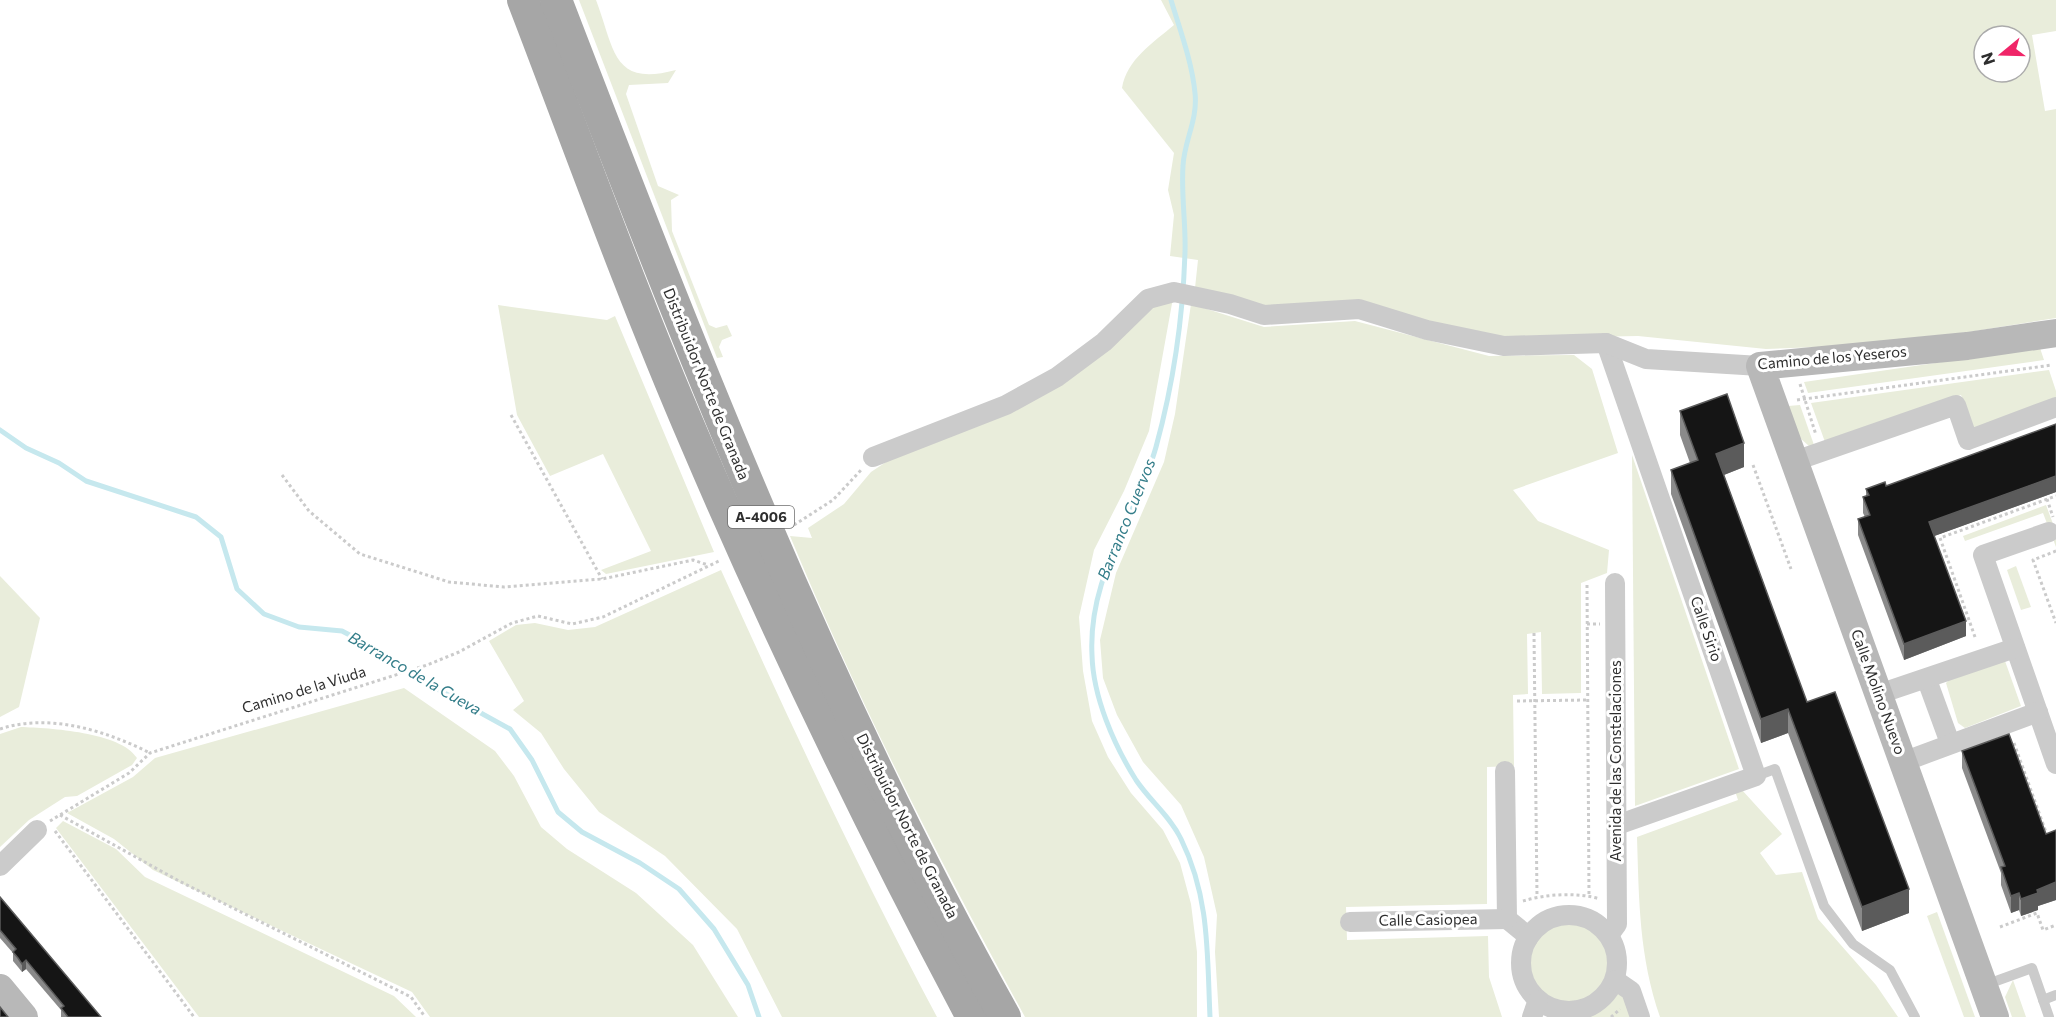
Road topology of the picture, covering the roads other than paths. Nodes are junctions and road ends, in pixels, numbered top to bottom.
1 (523, 0) edge
2 (556, 0) edge
3 (2055, 336) edge
4 (1606, 343) junction
5 (1760, 366) junction
6 (2056, 407) edge
7 (873, 457) road end
8 (1795, 461) junction
9 (2052, 528) edge
10 (1615, 583) dead end
11 (2015, 648) junction
12 (1927, 680) junction
13 (1879, 694) junction
14 (2038, 712) junction
15 (1950, 743) junction
16 (1903, 762) junction
17 (2056, 764) edge
18 (1505, 771) dead end
19 (1756, 776) junction
20 (1617, 825) junction
21 (43, 826) road end
22 (0, 866) edge
23 (1507, 919) junction
24 (1350, 922) dead end
25 (1609, 935) junction
26 (1529, 937) junction
27 (1615, 980) junction
28 (1984, 985) junction
29 (0, 988) edge
30 (2056, 995) edge
31 (2043, 1000) junction
32 (1535, 1008) edge
33 (24, 1017) edge
34 (972, 1017) edge
35 (1005, 1017) edge
36 (1640, 1017) edge
37 (1915, 1017) edge
38 (1995, 1017) edge
39 (2049, 1017) edge

1 - 34 main road, Distribuidor Norte de Granada / A-4006
2 - 35 main road, Distribuidor Norte de Granada / A-4006
3 - 5 street, Camino de los Yeseros
4 - 5 street, Camino de los Yeseros
4 - 7 street, Camino de los Yeseros
4 - 19 street, Calle Sirio
5 - 8 street, Calle Molino Nuevo
6 - 8 street
8 - 13 street, Calle Molino Nuevo
9 - 11 street
10 - 20 street, Avenida de las Constelaciones
11 - 12 street
11 - 14 street
12 - 13 street
12 - 15 street
13 - 16 street, Calle Molino Nuevo
14 - 15 street
14 - 17 street
15 - 16 street
16 - 28 street, Calle Molino Nuevo
18 - 23 street
19 - 20 street
19 - 37 lane
20 - 25 street, Avenida de las Constelaciones
21 - 22 street
23 - 24 street, Calle Casiopea
23 - 26 street
25 - 26 street
25 - 27 street
26 - 32 street
27 - 32 street
27 - 36 street
28 - 31 lane
28 - 38 street, Calle Molino Nuevo
29 - 33 street
30 - 31 lane
31 - 39 lane

